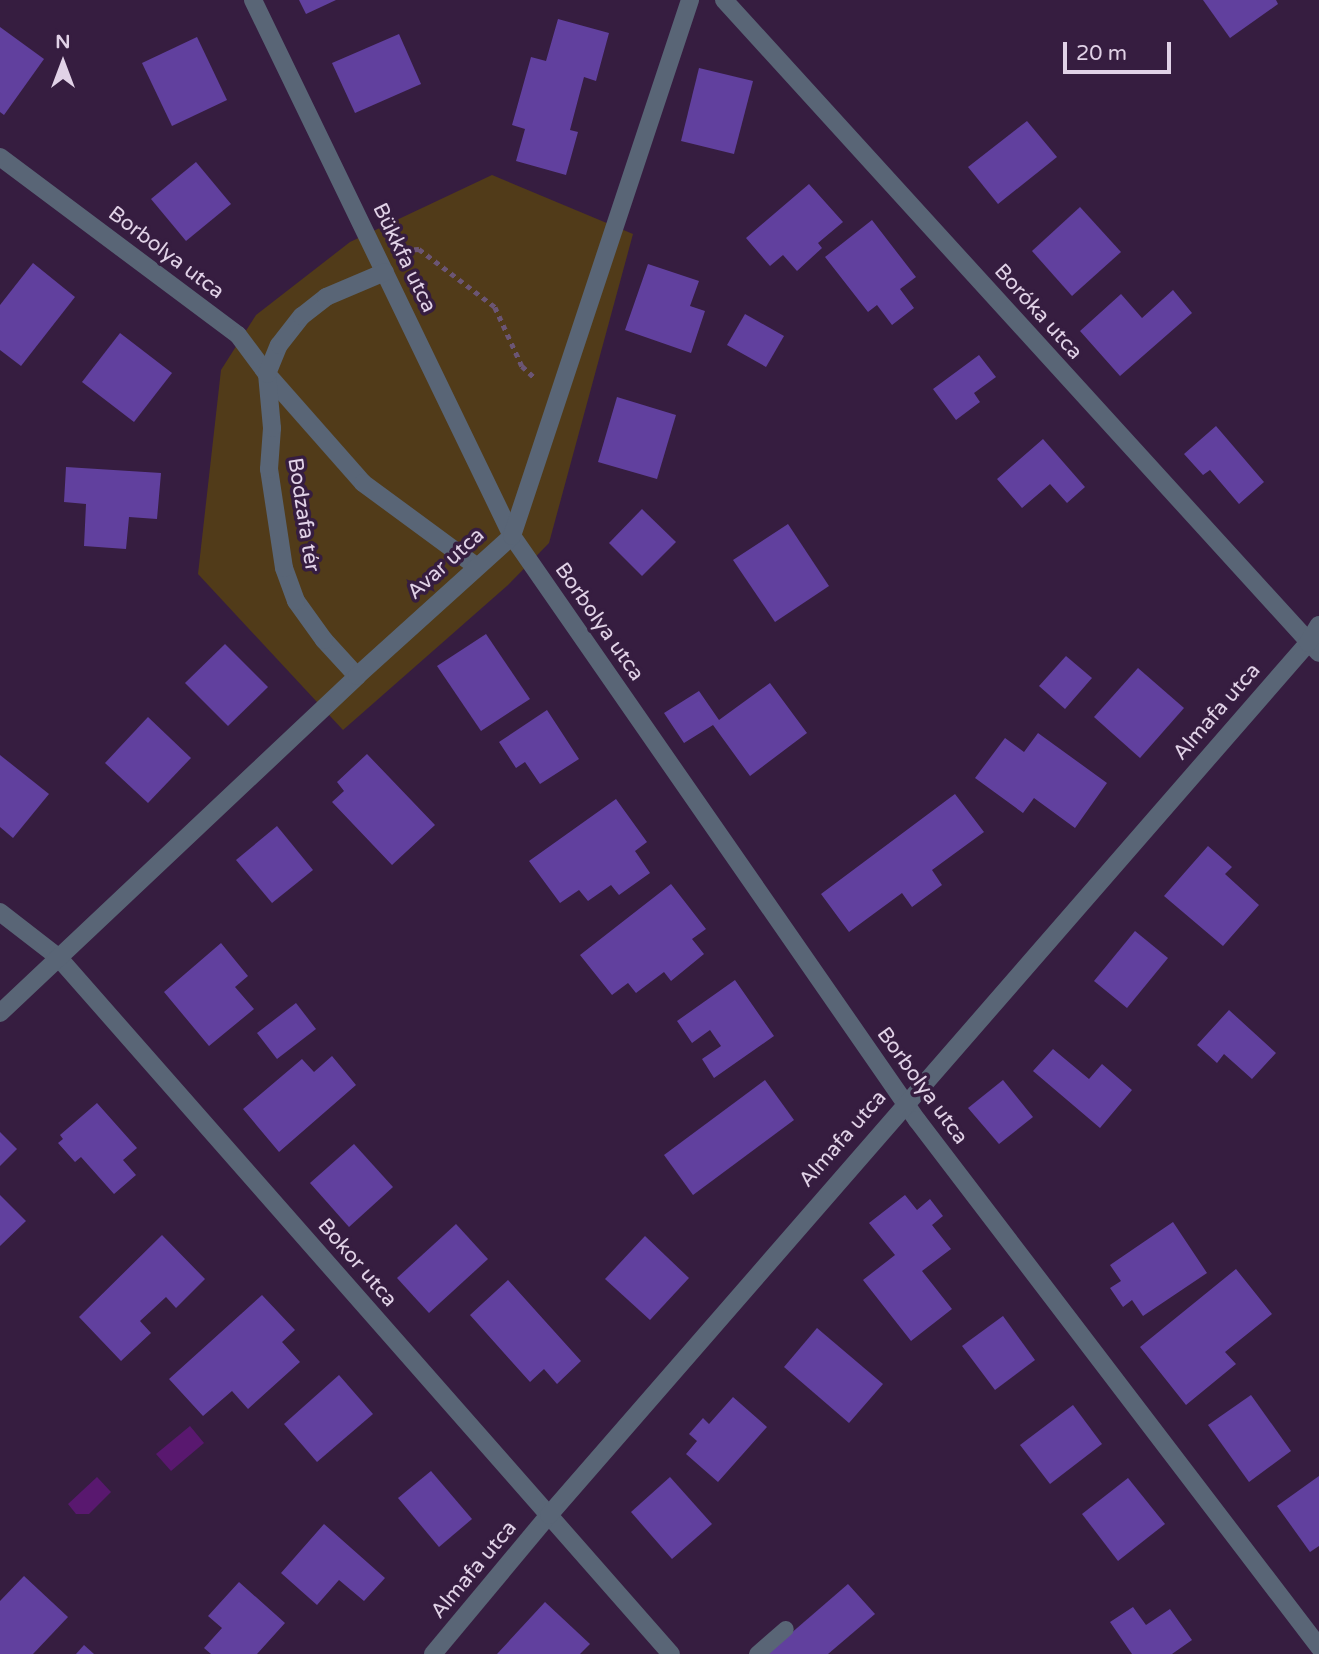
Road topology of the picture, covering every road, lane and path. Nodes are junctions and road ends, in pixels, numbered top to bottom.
1 (253, 0) edge
2 (690, 0) edge
3 (724, 0) edge
4 (0, 157) edge
5 (376, 252) junction
6 (385, 272) junction
7 (267, 374) junction
8 (558, 398) junction
9 (512, 536) junction
10 (476, 566) junction
11 (1319, 625) edge
12 (1314, 648) edge
13 (358, 676) junction
14 (0, 912) edge
15 (58, 957) junction
16 (0, 1013) edge
17 (904, 1103) junction
18 (549, 1515) junction
19 (786, 1629) dead end
20 (1319, 1647) edge
21 (433, 1654) edge
22 (671, 1654) edge
23 (757, 1654) edge

1 - 5 street, Bükkfa utca
2 - 8 street, Avar utca
3 - 12 street, Boróka utca
4 - 7 street, Borbolya utca
5 - 6 street, Bükkfa utca
5 - 8 path
6 - 7 street, Bodzafa tér
6 - 9 street, Bükkfa utca
7 - 10 street, Borbolya utca
7 - 13 street, Bodzafa tér
8 - 9 street, Avar utca
9 - 10 street, Avar utca
9 - 17 street, Borbolya utca
10 - 13 street, Avar utca
11 - 12 street, Almafa utca
12 - 17 street, Almafa utca
13 - 15 street, Avar utca
14 - 15 street, Bokor utca
15 - 16 street, Avar utca
15 - 18 street, Bokor utca
17 - 18 street, Almafa utca
17 - 20 street, Borbolya utca
18 - 21 street, Almafa utca
18 - 22 street, Bokor utca
19 - 23 lane

